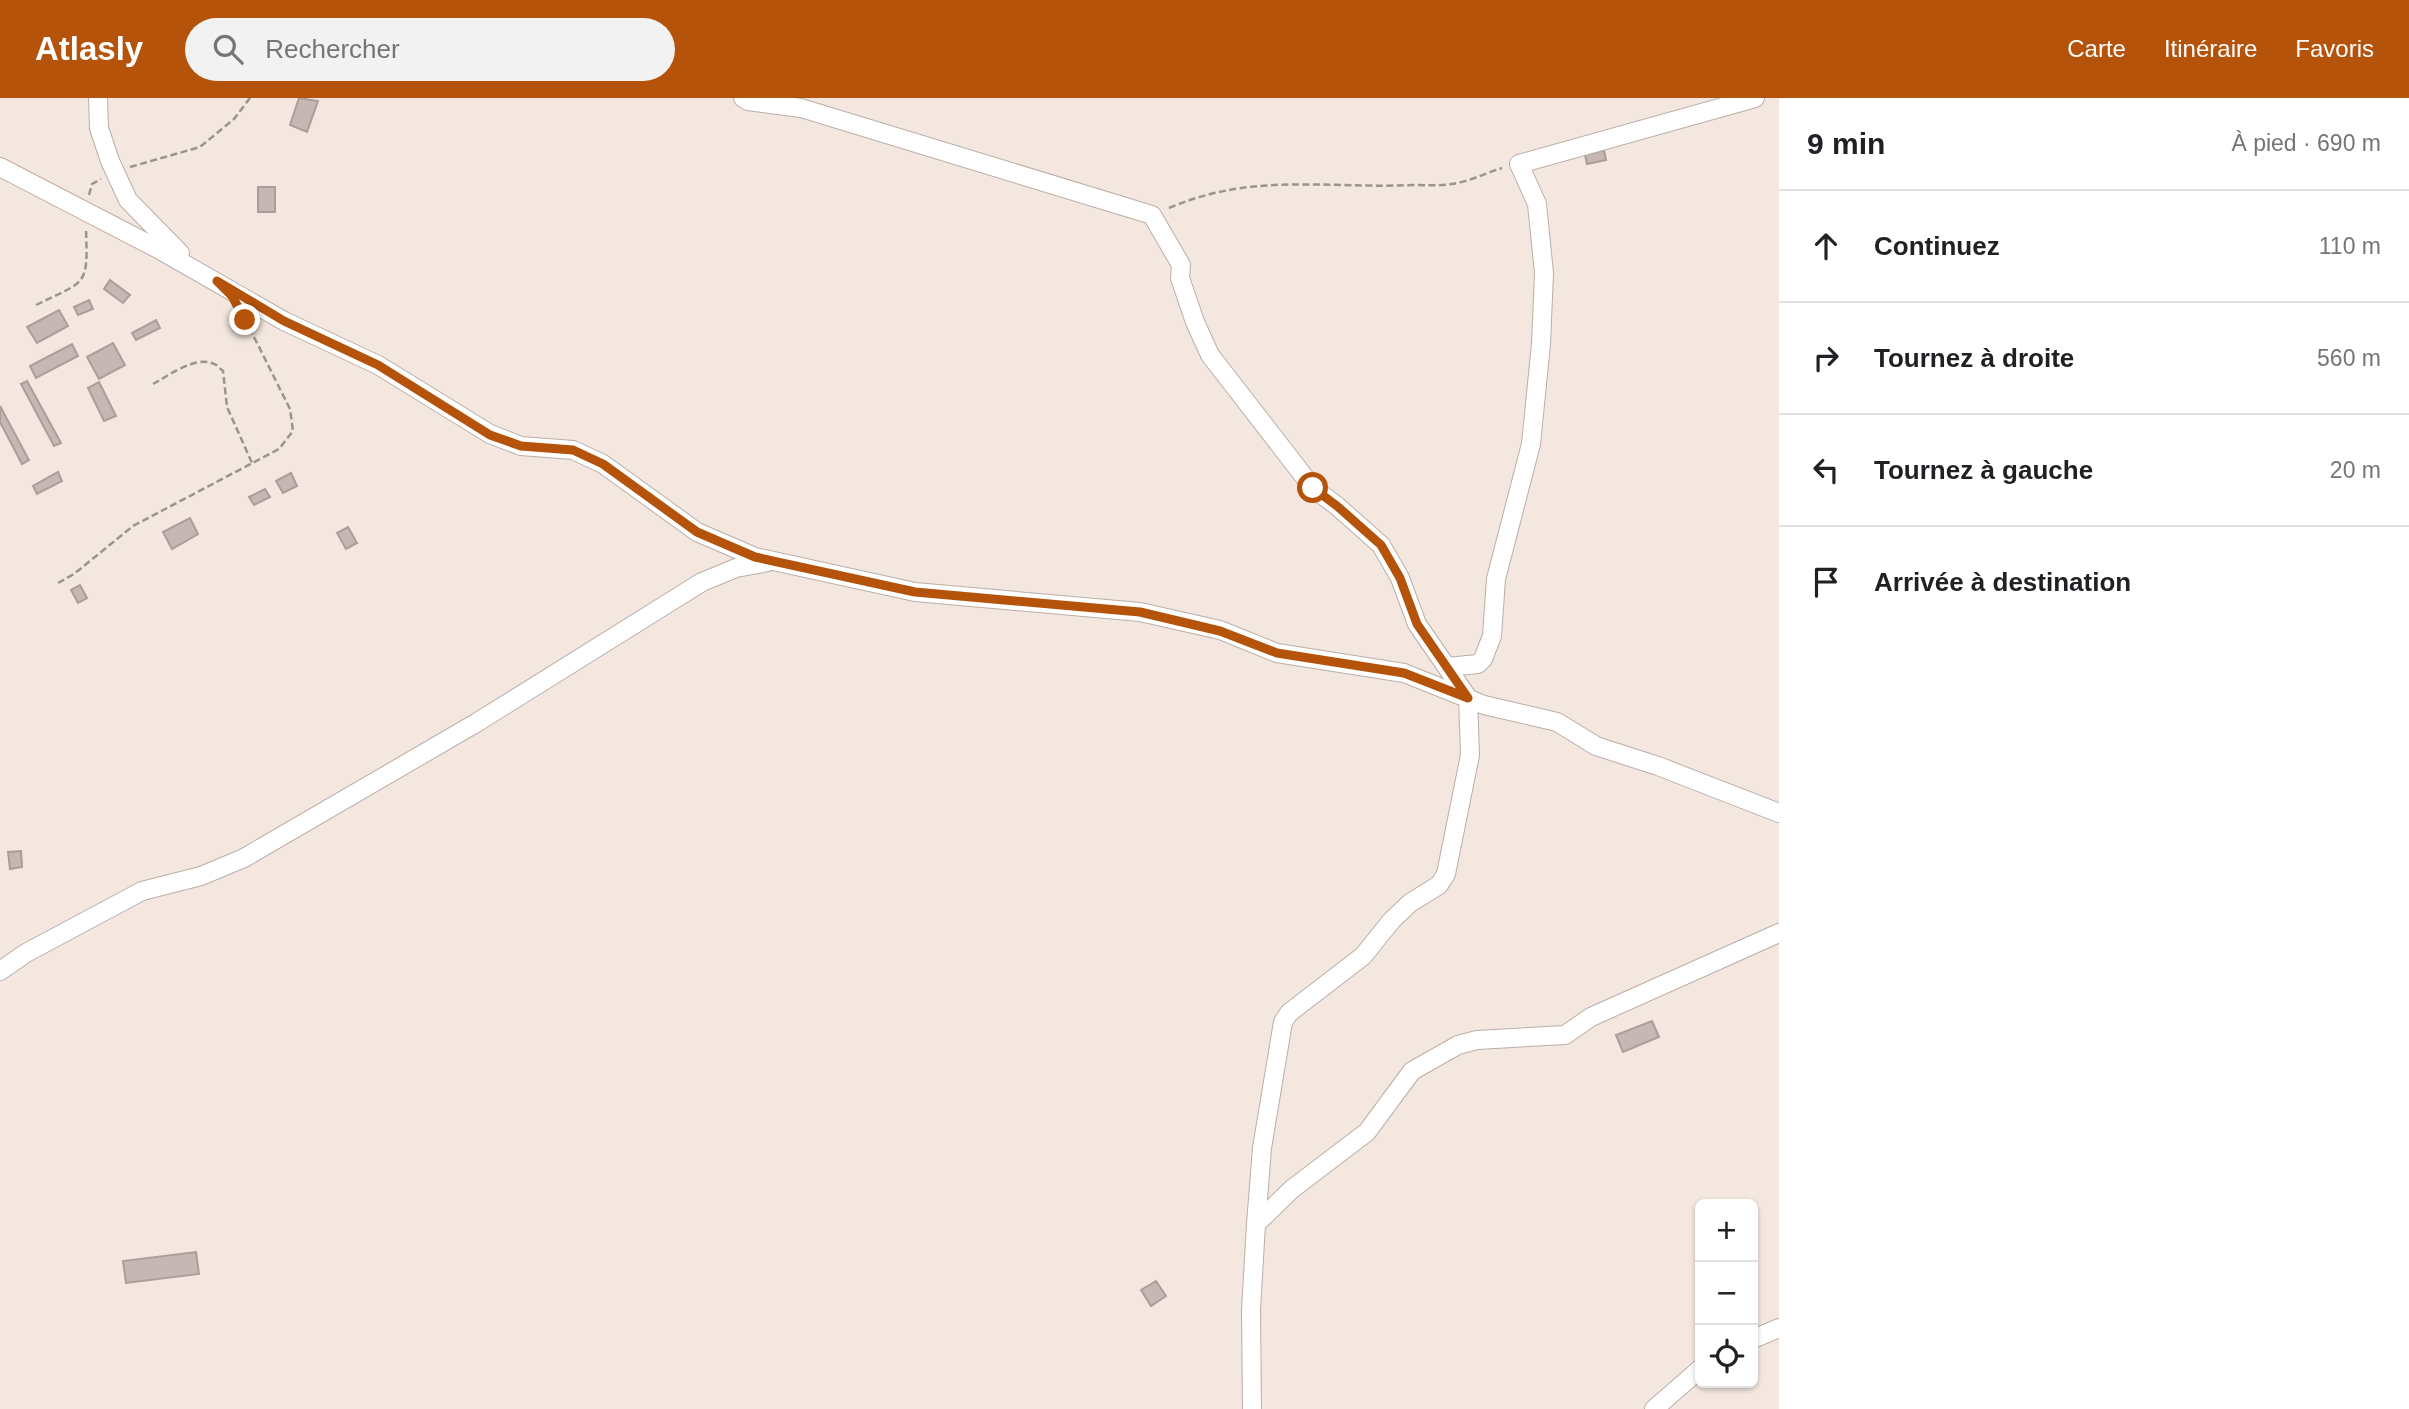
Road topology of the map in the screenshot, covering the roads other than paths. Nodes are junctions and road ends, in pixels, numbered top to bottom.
1 (98, 98) edge
2 (743, 98) edge
3 (1755, 98) edge
4 (0, 167) edge
5 (198, 271) junction
6 (775, 561) junction
7 (1447, 667) junction
8 (1468, 698) junction
9 (1779, 813) edge
10 (1779, 933) edge
11 (0, 971) edge
12 (1256, 1224) junction
13 (1779, 1328) edge
14 (1758, 1337) edge
15 (1695, 1373) edge
16 (1252, 1409) edge
17 (1654, 1409) edge

1 - 5 street
2 - 7 street
3 - 7 street
4 - 5 street
5 - 6 street
6 - 8 street
6 - 11 street
7 - 8 street
8 - 9 street
8 - 12 street
10 - 12 street
12 - 16 street
13 - 14 street
15 - 17 street

